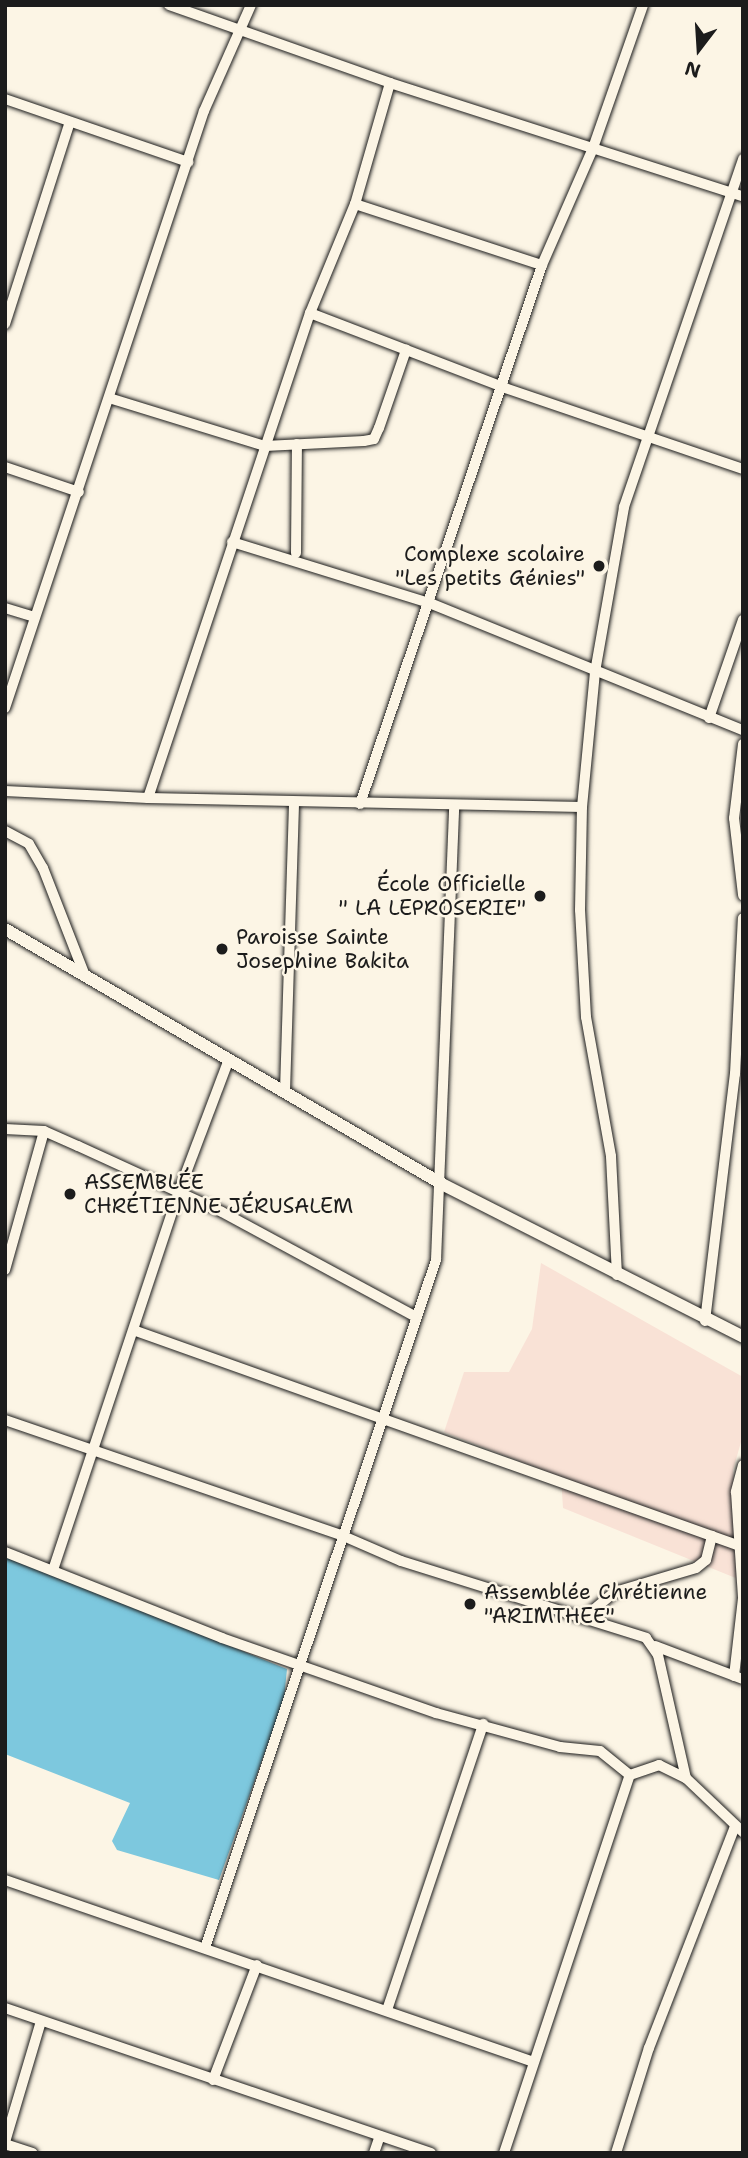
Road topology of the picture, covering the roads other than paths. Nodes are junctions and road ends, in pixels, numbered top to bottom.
1 (169, 5) edge
2 (251, 5) edge
3 (643, 5) edge
4 (243, 30) junction
5 (390, 83) junction
6 (5, 99) edge
7 (69, 122) junction
8 (593, 148) junction
9 (743, 159) edge
10 (188, 162) junction
11 (732, 192) junction
12 (743, 196) edge
13 (355, 204) junction
14 (542, 265) junction
15 (310, 313) junction
16 (5, 324) edge
17 (406, 350) junction
18 (505, 385) junction
19 (109, 398) junction
20 (649, 436) junction
21 (296, 444) junction
22 (265, 446) junction
23 (5, 467) edge
24 (743, 469) edge
25 (79, 492) junction
26 (232, 542) junction
27 (296, 553) dead end
28 (432, 604) junction
29 (5, 608) edge
30 (34, 617) junction
31 (743, 620) edge
32 (595, 672) junction
33 (5, 708) edge
34 (709, 718) junction
35 (743, 730) edge
36 (743, 744) edge
37 (5, 791) edge
38 (148, 798) junction
39 (294, 803) junction
40 (360, 804) junction
41 (454, 806) junction
42 (582, 807) junction
43 (5, 831) edge
44 (743, 895) edge
45 (743, 918) edge
46 (5, 929) edge
47 (85, 976) junction
48 (229, 1062) junction
49 (739, 1075) edge
50 (285, 1091) junction
51 (5, 1129) edge
52 (44, 1131) junction
53 (442, 1184) junction
54 (178, 1194) junction
55 (5, 1270) edge
56 (617, 1275) junction
57 (416, 1317) junction
58 (705, 1322) junction
59 (136, 1331) junction
60 (743, 1337) edge
61 (383, 1418) junction
62 (5, 1420) edge
63 (94, 1453) junction
64 (743, 1465) edge
65 (341, 1535) junction
66 (712, 1536) junction
67 (741, 1546) edge
68 (5, 1552) edge
69 (54, 1570) junction
70 (743, 1597) edge
71 (586, 1616) junction
72 (655, 1646) junction
73 (302, 1666) junction
74 (738, 1678) edge
75 (483, 1724) junction
76 (630, 1774) junction
77 (686, 1778) junction
78 (739, 1829) edge
79 (5, 1880) edge
80 (205, 1948) junction
81 (257, 1965) junction
82 (5, 2008) edge
83 (387, 2010) junction
84 (41, 2021) junction
85 (534, 2062) junction
86 (213, 2080) junction
87 (380, 2136) junction
88 (5, 2143) edge
89 (33, 2153) edge
90 (374, 2153) edge
91 (431, 2153) edge
92 (504, 2153) edge
93 (616, 2153) edge

1 - 4 street
2 - 4 street
3 - 8 street
4 - 5 street
4 - 10 street
5 - 8 street
5 - 13 street
6 - 7 street
7 - 10 street
7 - 16 street
8 - 11 street
8 - 14 street
9 - 11 street
10 - 19 street
11 - 12 street
11 - 20 street
13 - 14 street
13 - 15 street
14 - 18 street
15 - 17 street
15 - 18 street
15 - 22 street
17 - 18 street
17 - 21 street
18 - 20 street
18 - 28 street
19 - 22 street
19 - 25 street
20 - 24 street
20 - 32 street
21 - 22 street
21 - 27 street
22 - 26 street
23 - 25 street
25 - 30 street
26 - 28 street
26 - 38 street
28 - 32 street
28 - 40 street
29 - 30 street
30 - 33 street
31 - 34 street
32 - 34 street
32 - 42 street
34 - 35 street
36 - 44 street
37 - 38 street
38 - 39 street
39 - 40 street
39 - 50 street
40 - 41 street
41 - 42 street
41 - 53 street
42 - 56 street
43 - 47 street
45 - 49 street
46 - 47 street
47 - 48 street
48 - 50 street
48 - 54 street
49 - 58 street
50 - 53 street
51 - 52 street
52 - 54 street
52 - 55 street
53 - 56 street
53 - 57 street
54 - 57 street
54 - 59 street
56 - 58 street
57 - 61 street
58 - 60 street
59 - 61 street
59 - 63 street
61 - 65 street
61 - 66 street
62 - 63 street
63 - 65 street
63 - 69 street
64 - 67 street
65 - 71 street
65 - 73 street
66 - 67 street
66 - 71 street
67 - 70 street
68 - 69 street
69 - 73 street
70 - 74 street
71 - 72 street
72 - 74 street
72 - 77 street
73 - 75 street
73 - 80 street
75 - 76 street
75 - 83 street
76 - 77 street
76 - 85 street
77 - 78 street
78 - 93 street
79 - 80 street
80 - 81 street
81 - 83 street
81 - 86 street
82 - 84 street
83 - 85 street
84 - 86 street
84 - 88 street
85 - 92 street
86 - 87 street
87 - 90 street
87 - 91 street
88 - 89 street

